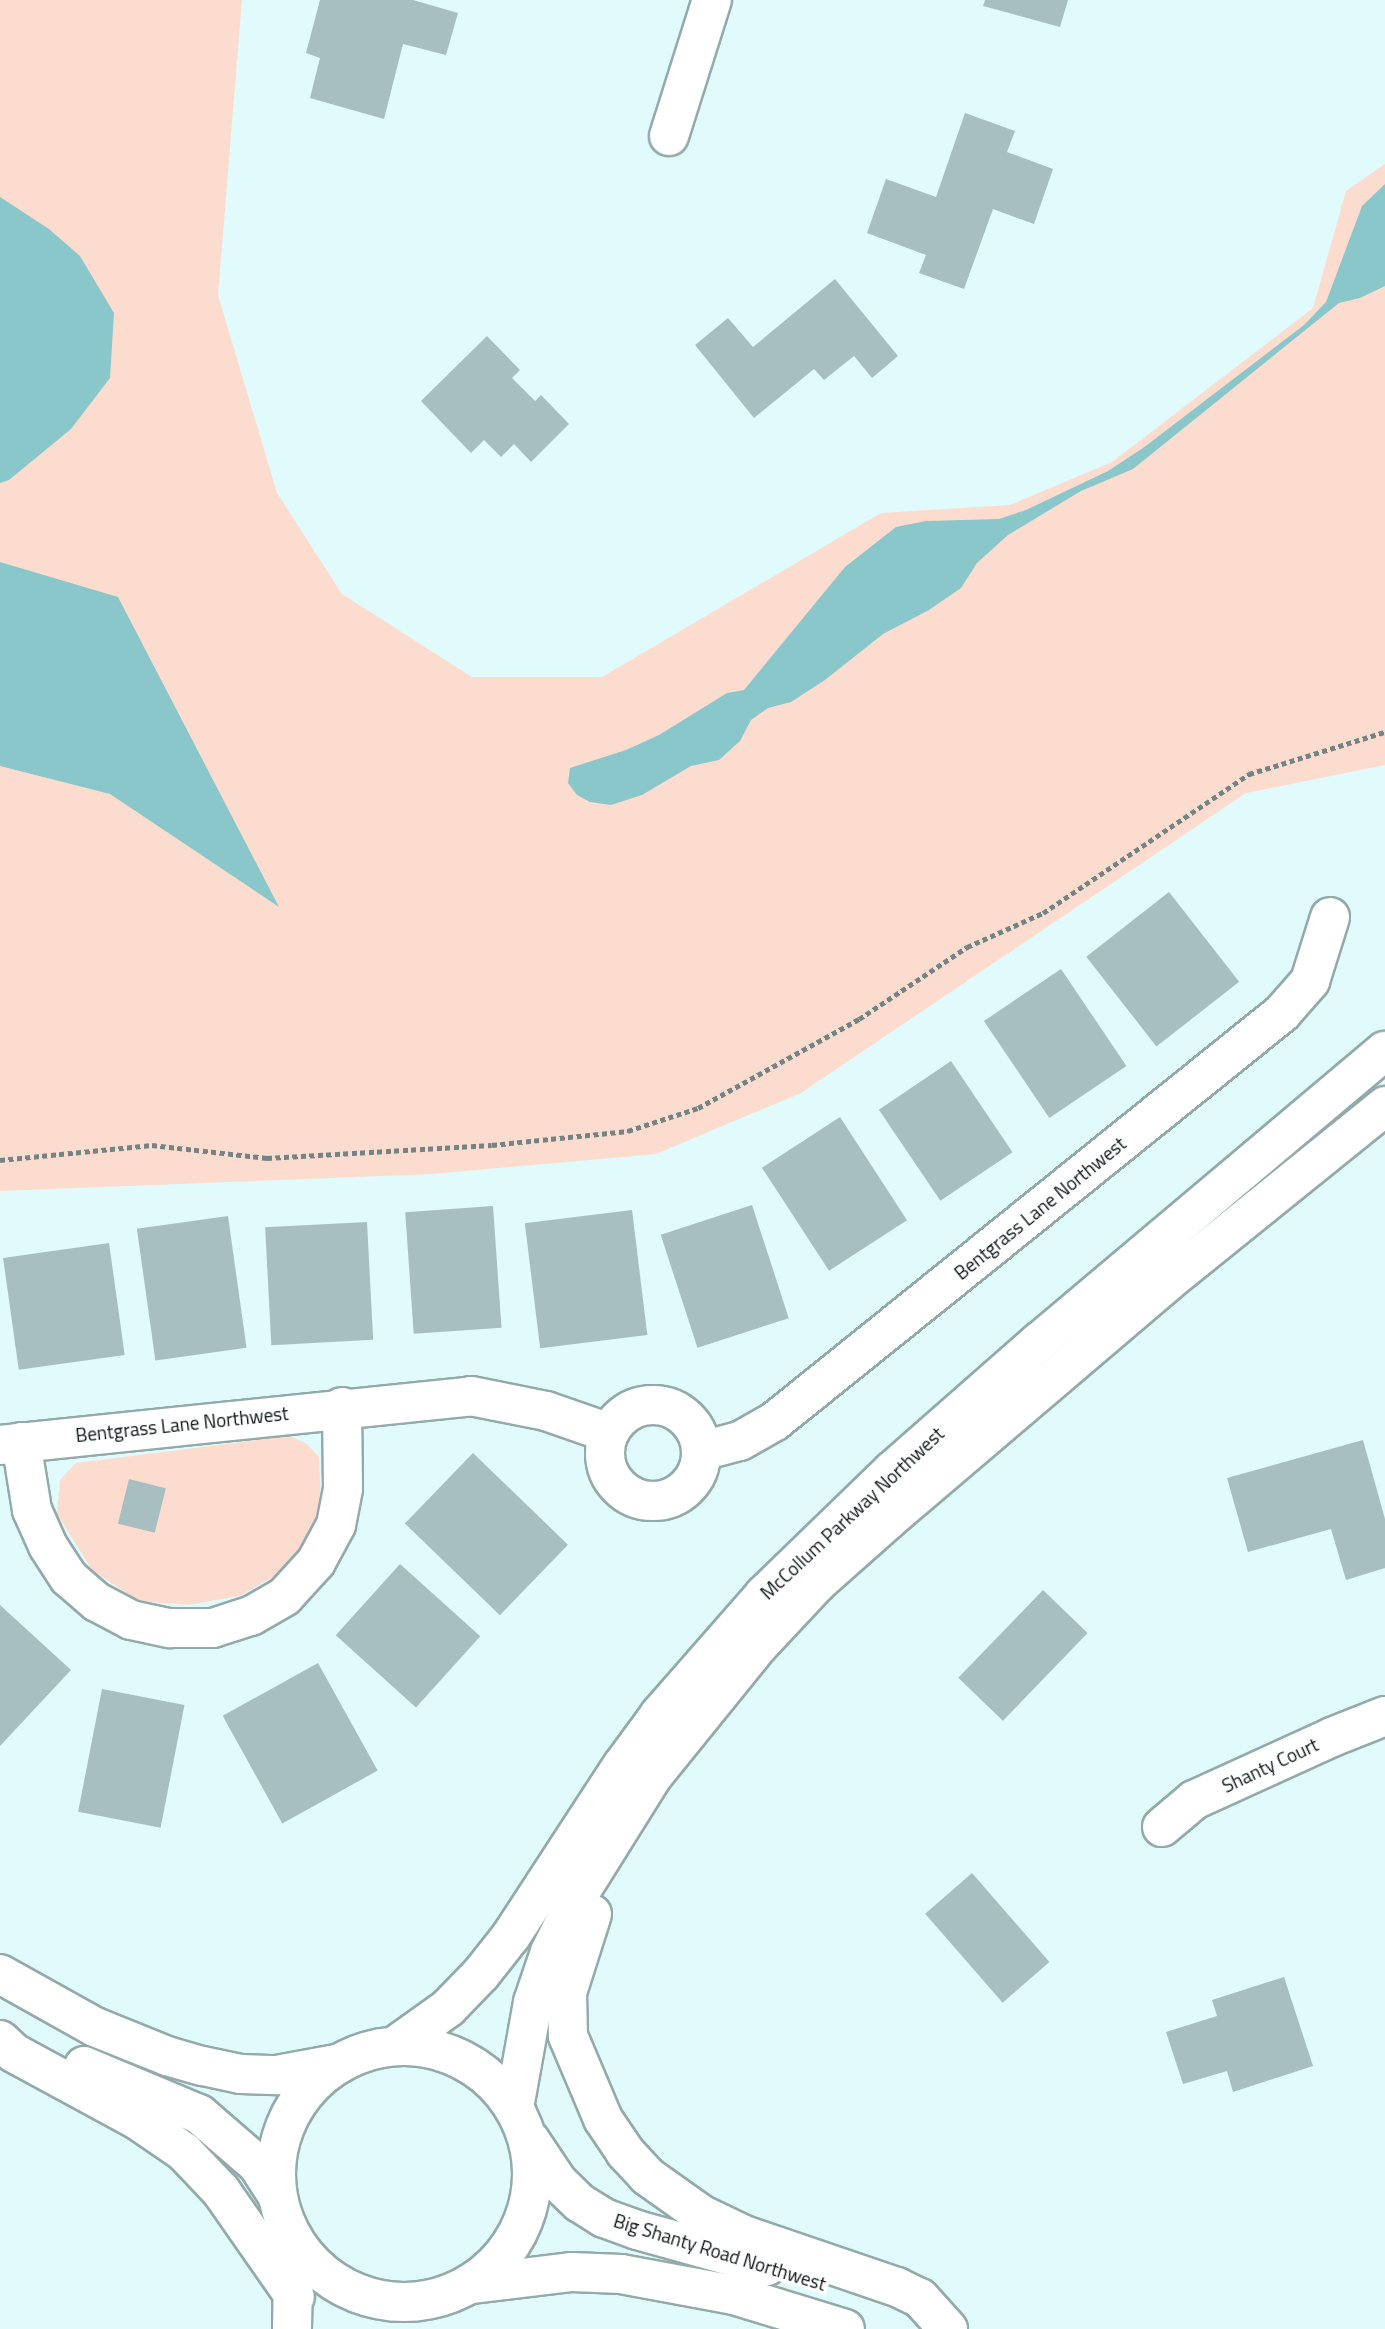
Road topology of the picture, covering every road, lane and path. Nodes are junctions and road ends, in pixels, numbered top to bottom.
1 (712, 0) edge
2 (668, 136) dead end
3 (1385, 732) edge
4 (1330, 917) dead end
5 (1385, 1051) edge
6 (1385, 1106) edge
7 (0, 1160) edge
8 (342, 1407) junction
9 (609, 1433) junction
10 (11, 1443) edge
11 (702, 1451) junction
12 (1385, 1716) edge
13 (1162, 1827) dead end
14 (597, 1862) junction
15 (0, 1973) edge
16 (0, 2026) edge
17 (0, 2040) edge
18 (395, 2046) junction
19 (339, 2063) junction
20 (520, 2121) junction
21 (277, 2194) junction
22 (290, 2235) junction
23 (473, 2284) junction
24 (434, 2300) junction
25 (294, 2313) edge
26 (378, 2329) edge
27 (845, 2329) edge
28 (946, 2329) edge

1 - 2 street
3 - 7 path
4 - 11 street, Bentgrass Lane Northwest
5 - 18 street, McCollum Parkway Northwest
6 - 14 street, McCollum Parkway Northwest
8 - 9 street, Bentgrass Lane Northwest
8 - 10 street, Bentgrass Lane Northwest
8 - 10 street, Bentgrass Lane Northwest
9 - 11 street
9 - 11 street
12 - 13 street, Shanty Court
14 - 20 street, McCollum Parkway Northwest
14 - 28 street
15 - 19 street
16 - 21 street
17 - 25 street
18 - 19 street
18 - 20 street, Big Shanty Road Northwest
19 - 21 street
20 - 23 street
20 - 28 street, Big Shanty Road Northwest
21 - 22 street
22 - 24 street
22 - 25 street
23 - 24 street
23 - 27 street, Big Shanty Road Northwest
24 - 26 street

